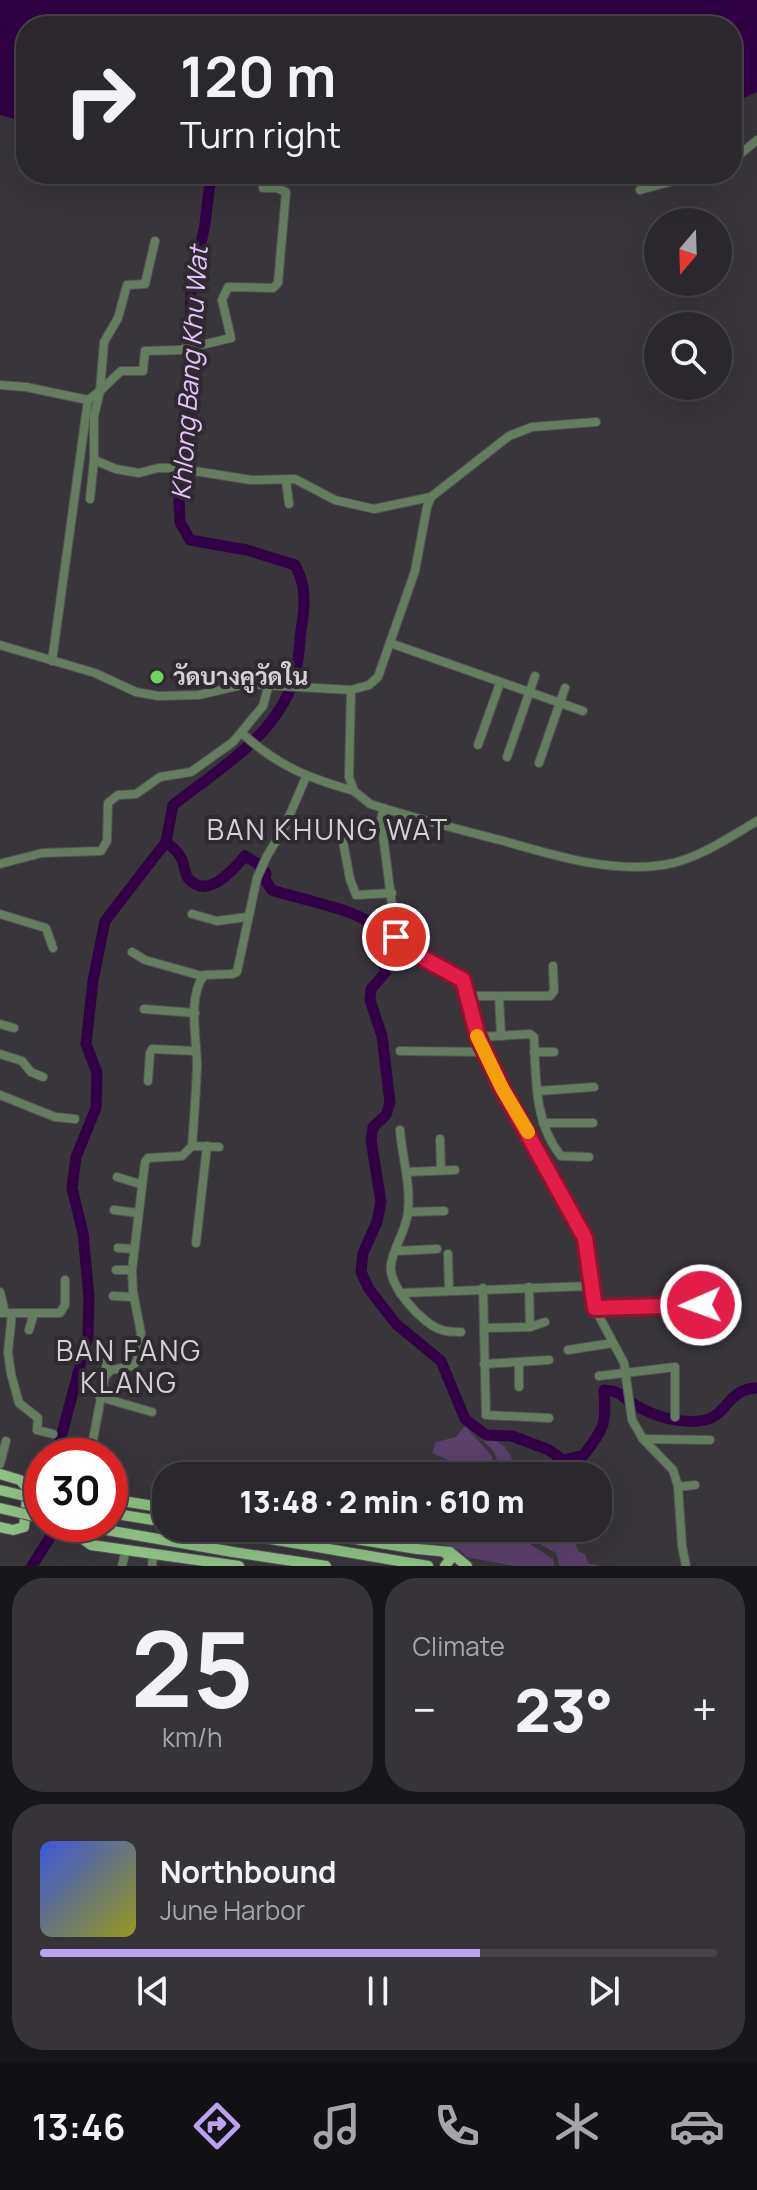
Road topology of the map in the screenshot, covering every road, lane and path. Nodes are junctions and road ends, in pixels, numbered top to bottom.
1 (662, 184) edge
2 (263, 188) dead end
3 (640, 190) dead end
4 (155, 241) dead end
5 (0, 385) edge
6 (100, 391) junction
7 (88, 400) junction
8 (596, 422) dead end
9 (94, 460) junction
10 (286, 480) junction
11 (431, 497) junction
12 (90, 499) dead end
13 (289, 504) dead end
14 (390, 643) junction
15 (0, 645) edge
16 (52, 661) junction
17 (535, 676) dead end
18 (500, 683) junction
19 (273, 685) junction
20 (565, 688) dead end
21 (351, 690) junction
22 (529, 693) junction
23 (560, 703) junction
24 (583, 711) dead end
25 (244, 735) junction
26 (478, 745) dead end
27 (507, 757) dead end
28 (539, 763) dead end
29 (306, 777) junction
30 (354, 791) junction
31 (384, 808) junction
32 (757, 821) edge
33 (340, 826) dead end
34 (0, 864) edge
35 (392, 893) junction
36 (0, 914) edge
37 (192, 914) dead end
38 (247, 917) junction
39 (53, 948) dead end
40 (132, 952) dead end
41 (553, 966) dead end
42 (202, 976) junction
43 (468, 996) junction
44 (499, 996) junction
45 (144, 1009) dead end
46 (195, 1013) junction
47 (0, 1024) edge
48 (14, 1028) dead end
49 (501, 1036) junction
50 (478, 1037) junction
51 (196, 1051) junction
52 (400, 1051) dead end
53 (485, 1052) junction
54 (534, 1052) junction
55 (554, 1052) dead end
56 (0, 1054) edge
57 (43, 1077) dead end
58 (148, 1081) dead end
59 (594, 1087) dead end
60 (538, 1091) junction
61 (0, 1095) edge
62 (75, 1119) dead end
63 (543, 1123) junction
64 (593, 1123) dead end
65 (400, 1130) dead end
66 (440, 1139) dead end
67 (551, 1144) junction
68 (192, 1146) junction
69 (207, 1146) junction
70 (219, 1147) dead end
71 (539, 1152) junction
72 (589, 1157) dead end
73 (441, 1170) junction
74 (455, 1170) dead end
75 (407, 1172) junction
76 (117, 1177) dead end
77 (140, 1184) junction
78 (114, 1210) dead end
79 (444, 1211) dead end
80 (408, 1212) junction
81 (138, 1213) junction
82 (196, 1243) dead end
83 (118, 1248) dead end
84 (134, 1249) junction
85 (437, 1249) dead end
86 (396, 1251) junction
87 (448, 1254) dead end
88 (116, 1270) dead end
89 (132, 1270) junction
90 (65, 1280) dead end
91 (590, 1286) junction
92 (529, 1287) junction
93 (483, 1288) junction
94 (449, 1290) junction
95 (0, 1292) edge
96 (400, 1293) junction
97 (113, 1296) dead end
98 (133, 1297) junction
99 (701, 1305) dead end
100 (595, 1308) junction
101 (6, 1313) edge
102 (34, 1313) junction
103 (545, 1322) dead end
104 (530, 1327) junction
105 (484, 1328) junction
106 (29, 1330) dead end
107 (461, 1332) dead end
108 (613, 1343) junction
109 (109, 1345) dead end
110 (568, 1350) dead end
111 (664, 1357) dead end
112 (549, 1360) dead end
113 (519, 1363) junction
114 (484, 1364) junction
115 (664, 1367) junction
116 (625, 1373) junction
117 (105, 1376) junction
118 (599, 1376) dead end
119 (519, 1387) dead end
120 (100, 1397) junction
121 (152, 1412) dead end
122 (675, 1417) dead end
123 (549, 1418) dead end
124 (53, 1434) dead end
125 (93, 1438) edge
126 (643, 1439) junction
127 (710, 1440) dead end
128 (6, 1441) dead end
129 (0, 1464) edge
130 (0, 1474) edge
131 (695, 1485) dead end
132 (678, 1487) junction
133 (0, 1490) edge
134 (24, 1496) edge
135 (128, 1502) edge
136 (152, 1506) edge
137 (0, 1508) edge
138 (24, 1514) edge
139 (128, 1516) edge
140 (152, 1520) edge
141 (0, 1527) edge
142 (128, 1534) edge
143 (86, 1542) edge
144 (96, 1542) edge
145 (288, 1542) edge
146 (374, 1542) edge
147 (416, 1542) edge
148 (103, 1547) junction
149 (126, 1549) junction
150 (417, 1549) junction
151 (439, 1552) junction
152 (153, 1553) junction
153 (182, 1562) edge
154 (122, 1566) edge
155 (152, 1566) edge
156 (239, 1566) edge
157 (326, 1566) edge
158 (428, 1566) edge
159 (445, 1566) edge
160 (467, 1566) edge
161 (686, 1566) edge

1 - 3 street
2 - 6 street
4 - 6 street
5 - 7 street
6 - 7 street
6 - 9 street
7 - 16 street
8 - 11 street
9 - 10 street
9 - 12 street
10 - 11 street
10 - 13 street
11 - 14 street
14 - 18 street
14 - 21 street
15 - 16 street
16 - 19 street
17 - 22 street
18 - 22 street
18 - 26 street
19 - 21 street
19 - 25 street
20 - 23 street
21 - 30 street
22 - 23 street
22 - 27 street
23 - 24 street
23 - 28 street
25 - 29 street
25 - 34 street
29 - 30 street
29 - 38 street
30 - 31 street
31 - 32 street
31 - 35 street
33 - 35 street
35 - 43 street
36 - 39 street
37 - 38 street
38 - 42 street
40 - 42 street
41 - 44 street
42 - 46 street
43 - 44 street
43 - 50 street
44 - 49 street
45 - 46 street
46 - 51 street
47 - 48 street
49 - 50 street
49 - 54 street
50 - 53 street
51 - 58 street
51 - 68 street
52 - 53 street
53 - 71 street
54 - 55 street
54 - 60 street
56 - 57 street
59 - 60 street
60 - 63 street
61 - 62 street
63 - 64 street
63 - 67 street
65 - 75 street
66 - 73 street
67 - 71 street
67 - 72 street
68 - 69 street
68 - 77 street
69 - 70 street
69 - 82 street
71 - 91 street
73 - 74 street
73 - 75 street
75 - 80 street
76 - 77 street
77 - 81 street
78 - 81 street
79 - 80 street
80 - 86 street
81 - 84 street
83 - 84 street
84 - 89 street
85 - 86 street
86 - 96 street
87 - 94 street
88 - 89 street
89 - 98 street
90 - 102 street
91 - 92 street
91 - 100 street
92 - 93 street
92 - 104 street
93 - 94 street
93 - 105 street
94 - 96 street
95 - 101 street
96 - 107 street
97 - 98 street
98 - 117 street
99 - 100 street
100 - 108 street
101 - 102 street
101 - 124 street
102 - 106 street
103 - 104 street
104 - 105 street
105 - 114 street
108 - 110 street
108 - 116 street
109 - 117 street
111 - 115 street
112 - 113 street
113 - 114 street
113 - 119 street
114 - 123 street
115 - 116 street
115 - 122 street
116 - 118 street
116 - 126 street
117 - 120 street
120 - 121 street
120 - 125 street
126 - 127 street
126 - 132 street
128 - 129 street
130 - 141 main road
131 - 132 street
132 - 161 street
133 - 134 main road, bridge
135 - 136 main road
137 - 138 main road, bridge
139 - 140 main road
142 - 157 main road, bridge
143 - 148 main road
144 - 148 main road
145 - 158 main road
146 - 150 main road
147 - 150 street
148 - 149 main road
149 - 152 main road
149 - 154 street
150 - 151 main road
151 - 159 main road
151 - 160 main road
152 - 153 main road
152 - 155 street
153 - 156 main road

